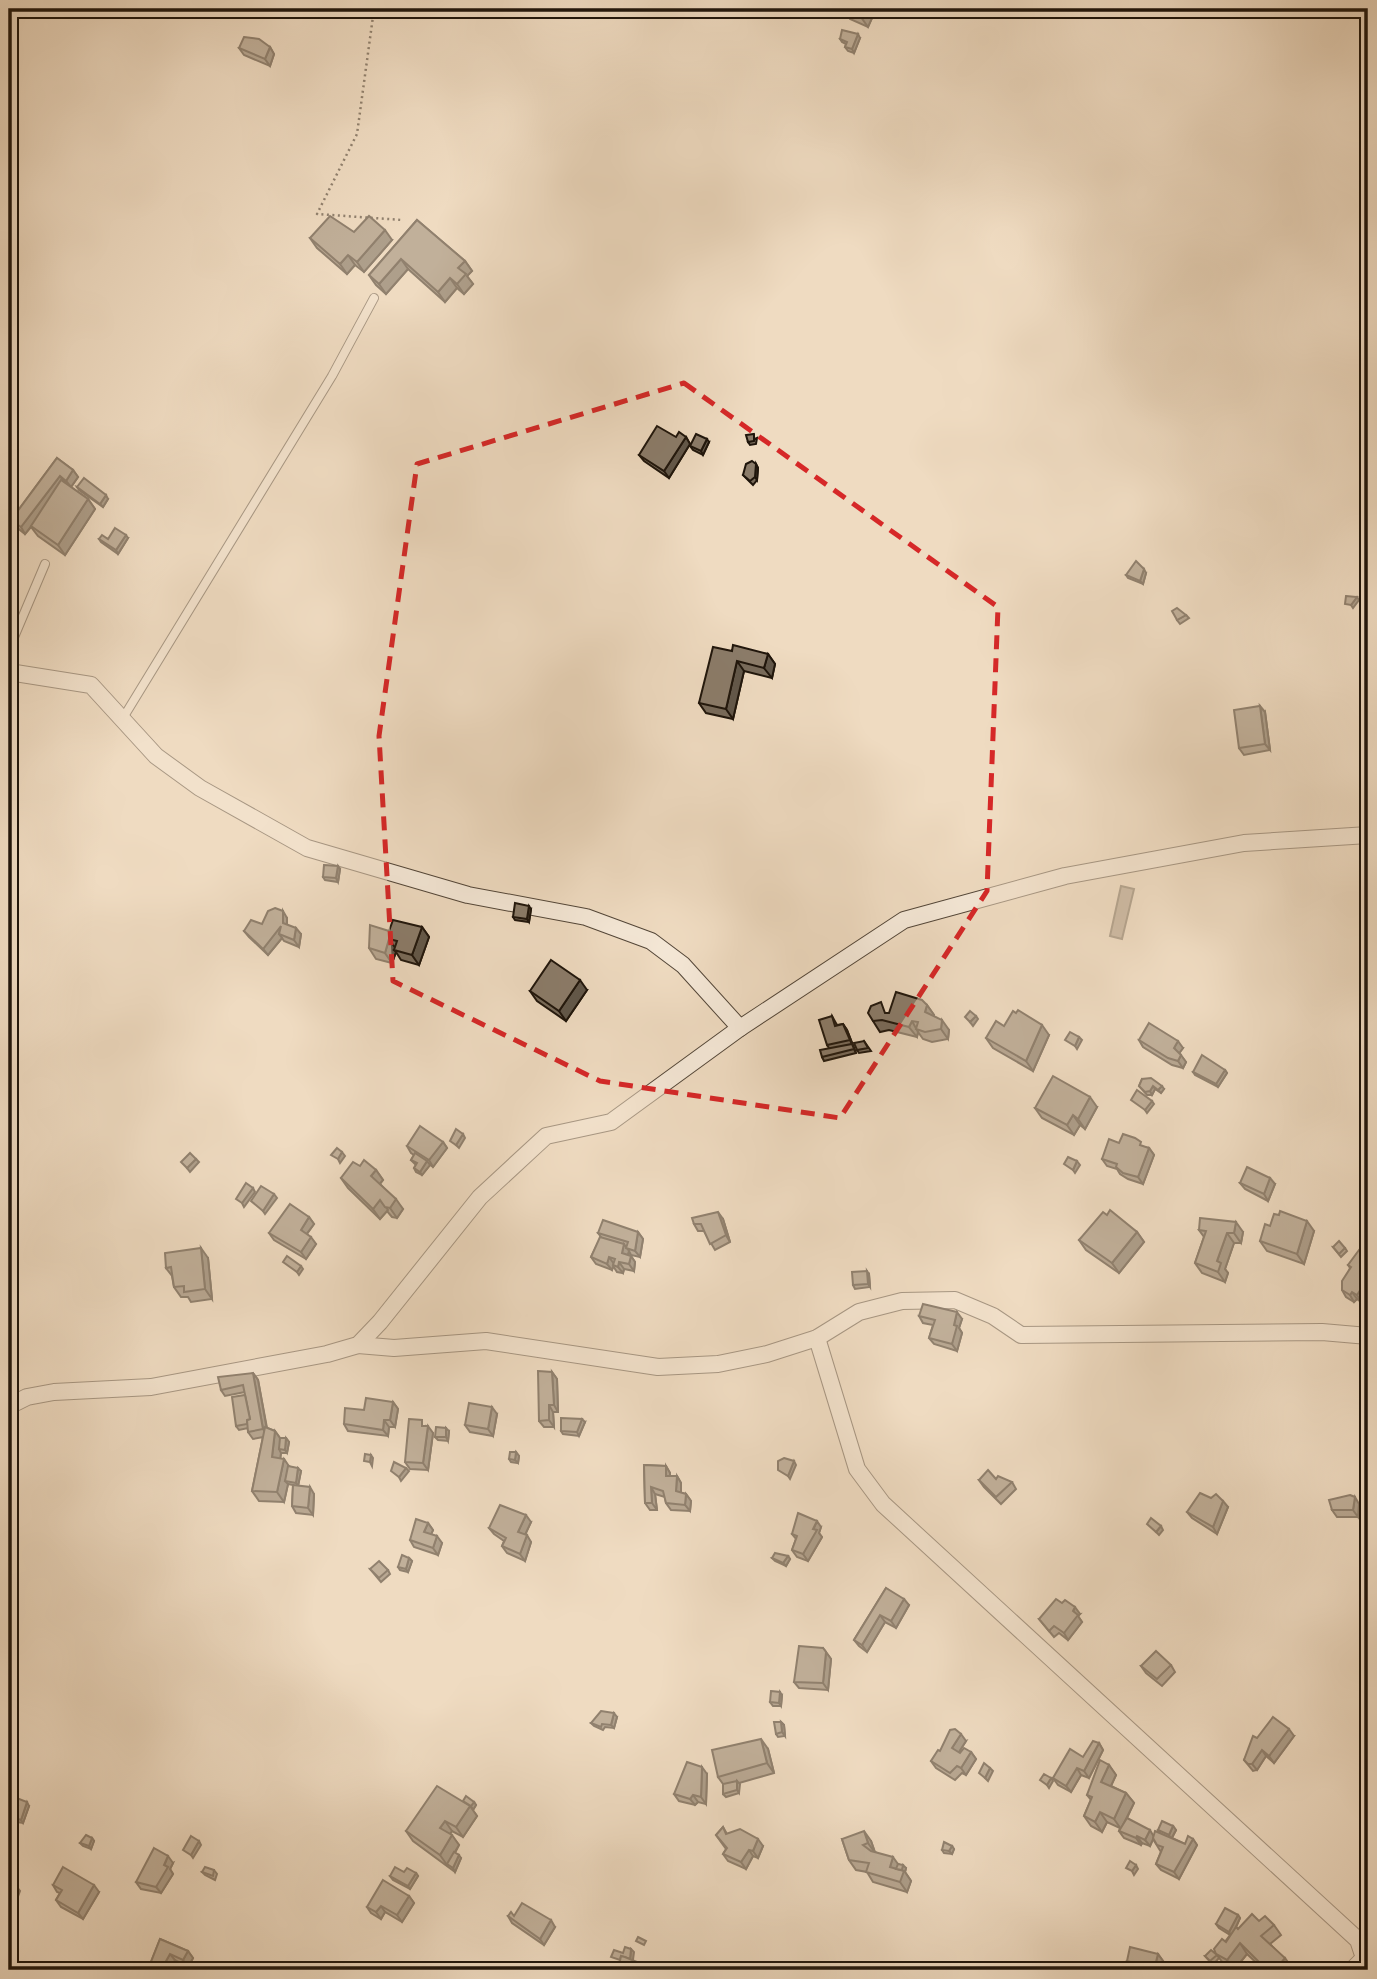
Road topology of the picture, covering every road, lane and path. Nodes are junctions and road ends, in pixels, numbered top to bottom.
1 (374, 9) edge
2 (402, 220) dead end
3 (374, 298) dead end
4 (46, 564) dead end
5 (9, 649) edge
6 (9, 672) edge
7 (123, 718) junction
8 (1368, 835) edge
9 (740, 1028) junction
10 (1368, 1336) edge
11 (817, 1338) junction
12 (358, 1345) junction
13 (9, 1406) edge
14 (1352, 1970) edge

1 - 2 path
3 - 7 lane
4 - 5 lane
6 - 7 street
7 - 9 street
8 - 9 street
9 - 12 street
10 - 11 street
11 - 12 street
11 - 14 street
12 - 13 street

